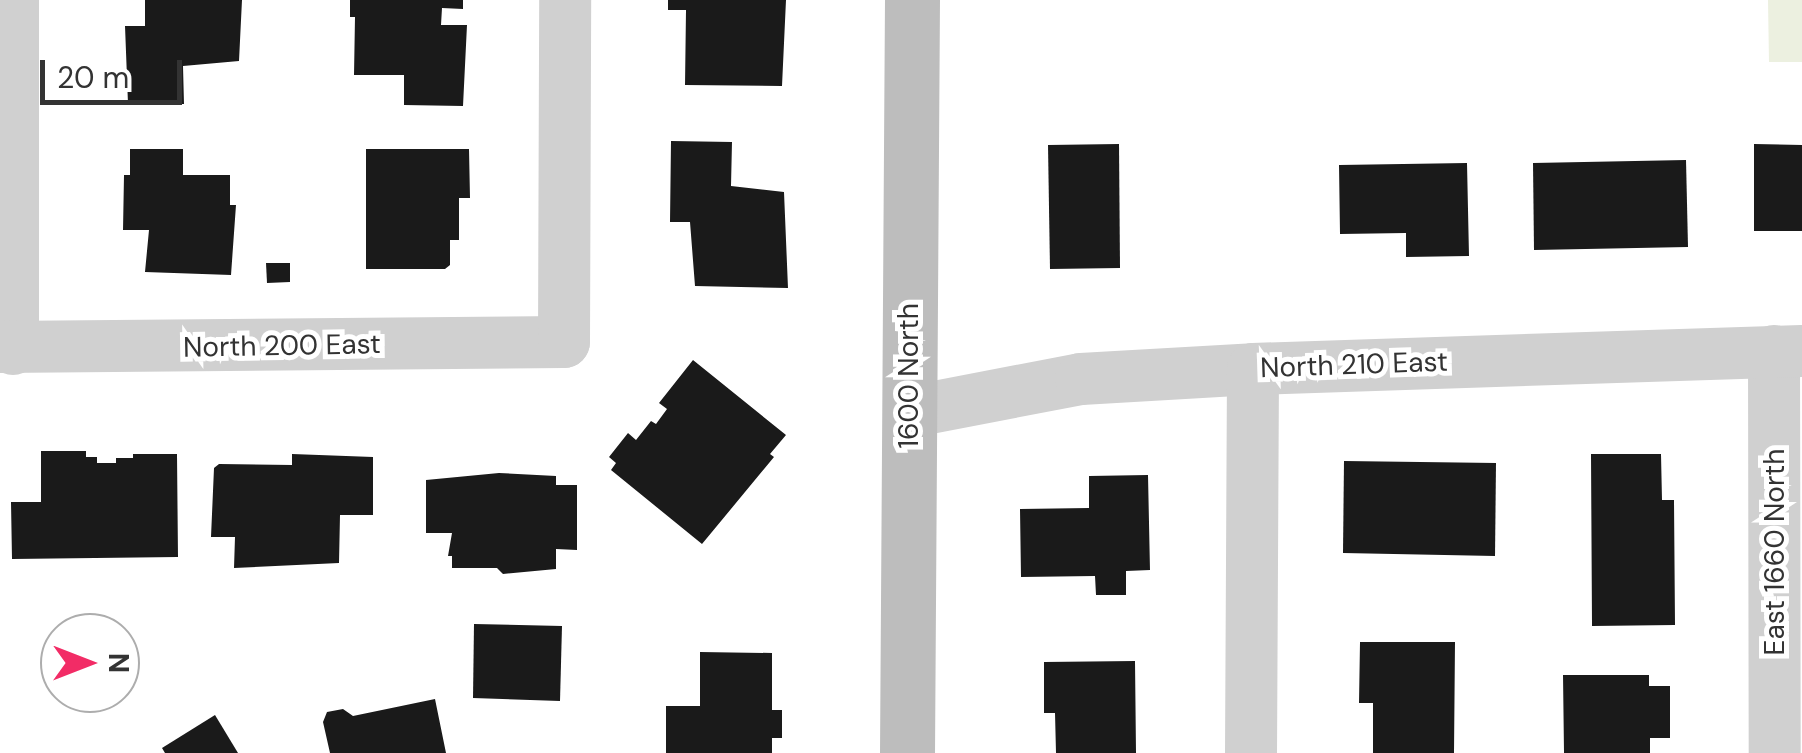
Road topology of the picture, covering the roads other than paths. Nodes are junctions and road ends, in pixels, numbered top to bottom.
1 (13, 0) edge
2 (565, 0) edge
3 (912, 0) edge
4 (6, 348) edge
5 (1788, 351) edge
6 (1253, 369) junction
7 (909, 412) junction
8 (908, 753) edge
9 (1251, 753) edge
10 (1775, 753) edge

1 - 4 street
2 - 4 street, North 200 East
3 - 7 main road, 1600 North
5 - 6 street, North 210 East
5 - 10 street, East 1660 North
6 - 7 street, North 210 East
6 - 9 street
7 - 8 main road, 1600 North

